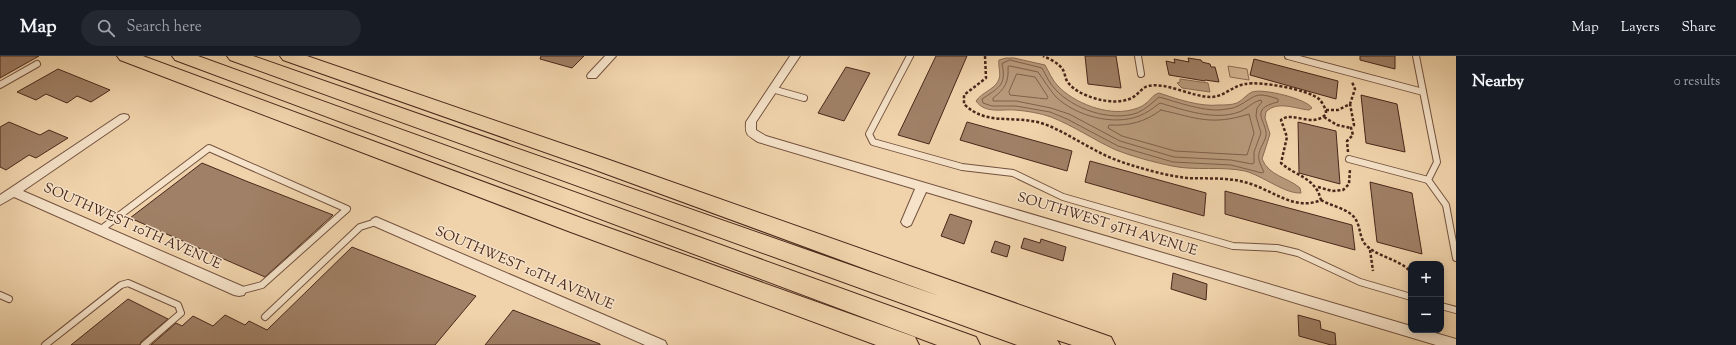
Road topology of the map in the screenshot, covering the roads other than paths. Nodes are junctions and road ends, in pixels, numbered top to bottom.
1 (126, 56) edge
2 (180, 56) edge
3 (236, 56) edge
4 (278, 56) edge
5 (611, 56) edge
6 (794, 56) edge
7 (910, 56) edge
8 (1138, 56) edge
9 (1288, 56) edge
10 (1416, 56) edge
11 (297, 59) edge
12 (37, 64) dead end
13 (1141, 74) dead end
14 (592, 76) dead end
15 (0, 85) edge
16 (772, 89) junction
17 (1423, 92) junction
18 (804, 98) dead end
19 (124, 117) dead end
20 (1349, 159) road end
21 (1428, 180) junction
22 (922, 186) junction
23 (13, 192) junction
24 (0, 201) edge
25 (376, 222) joint
26 (907, 222) dead end
27 (100, 230) junction
28 (1456, 258) edge
29 (239, 291) joint
30 (0, 295) edge
31 (1408, 296) edge
32 (9, 298) dead end
33 (1444, 307) edge
34 (1456, 310) edge
35 (265, 317) dead end
36 (45, 345) edge
37 (144, 345) edge
38 (660, 345) edge
39 (906, 345) edge
40 (967, 345) edge
41 (1047, 345) edge
42 (1102, 345) edge
43 (1456, 345) edge

1 - 39 highway
2 - 40 highway
3 - 41 highway
4 - 11 highway
5 - 14 street
6 - 16 street
7 - 31 lane
8 - 13 lane
9 - 17 lane
10 - 17 lane
11 - 42 highway
12 - 15 lane
16 - 18 lane
16 - 22 street, SOUTHWEST 9TH AVENUE
17 - 21 lane
19 - 23 street
20 - 21 lane
21 - 28 lane
22 - 26 street
22 - 43 street, SOUTHWEST 9TH AVENUE
23 - 24 street
23 - 27 street, SOUTHWEST 10TH AVENUE
25 - 35 lane
25 - 38 street, SOUTHWEST 10TH AVENUE
27 - 29 street, SOUTHWEST 10TH AVENUE
27 - 29 lane
30 - 32 lane
33 - 34 lane
36 - 37 lane

